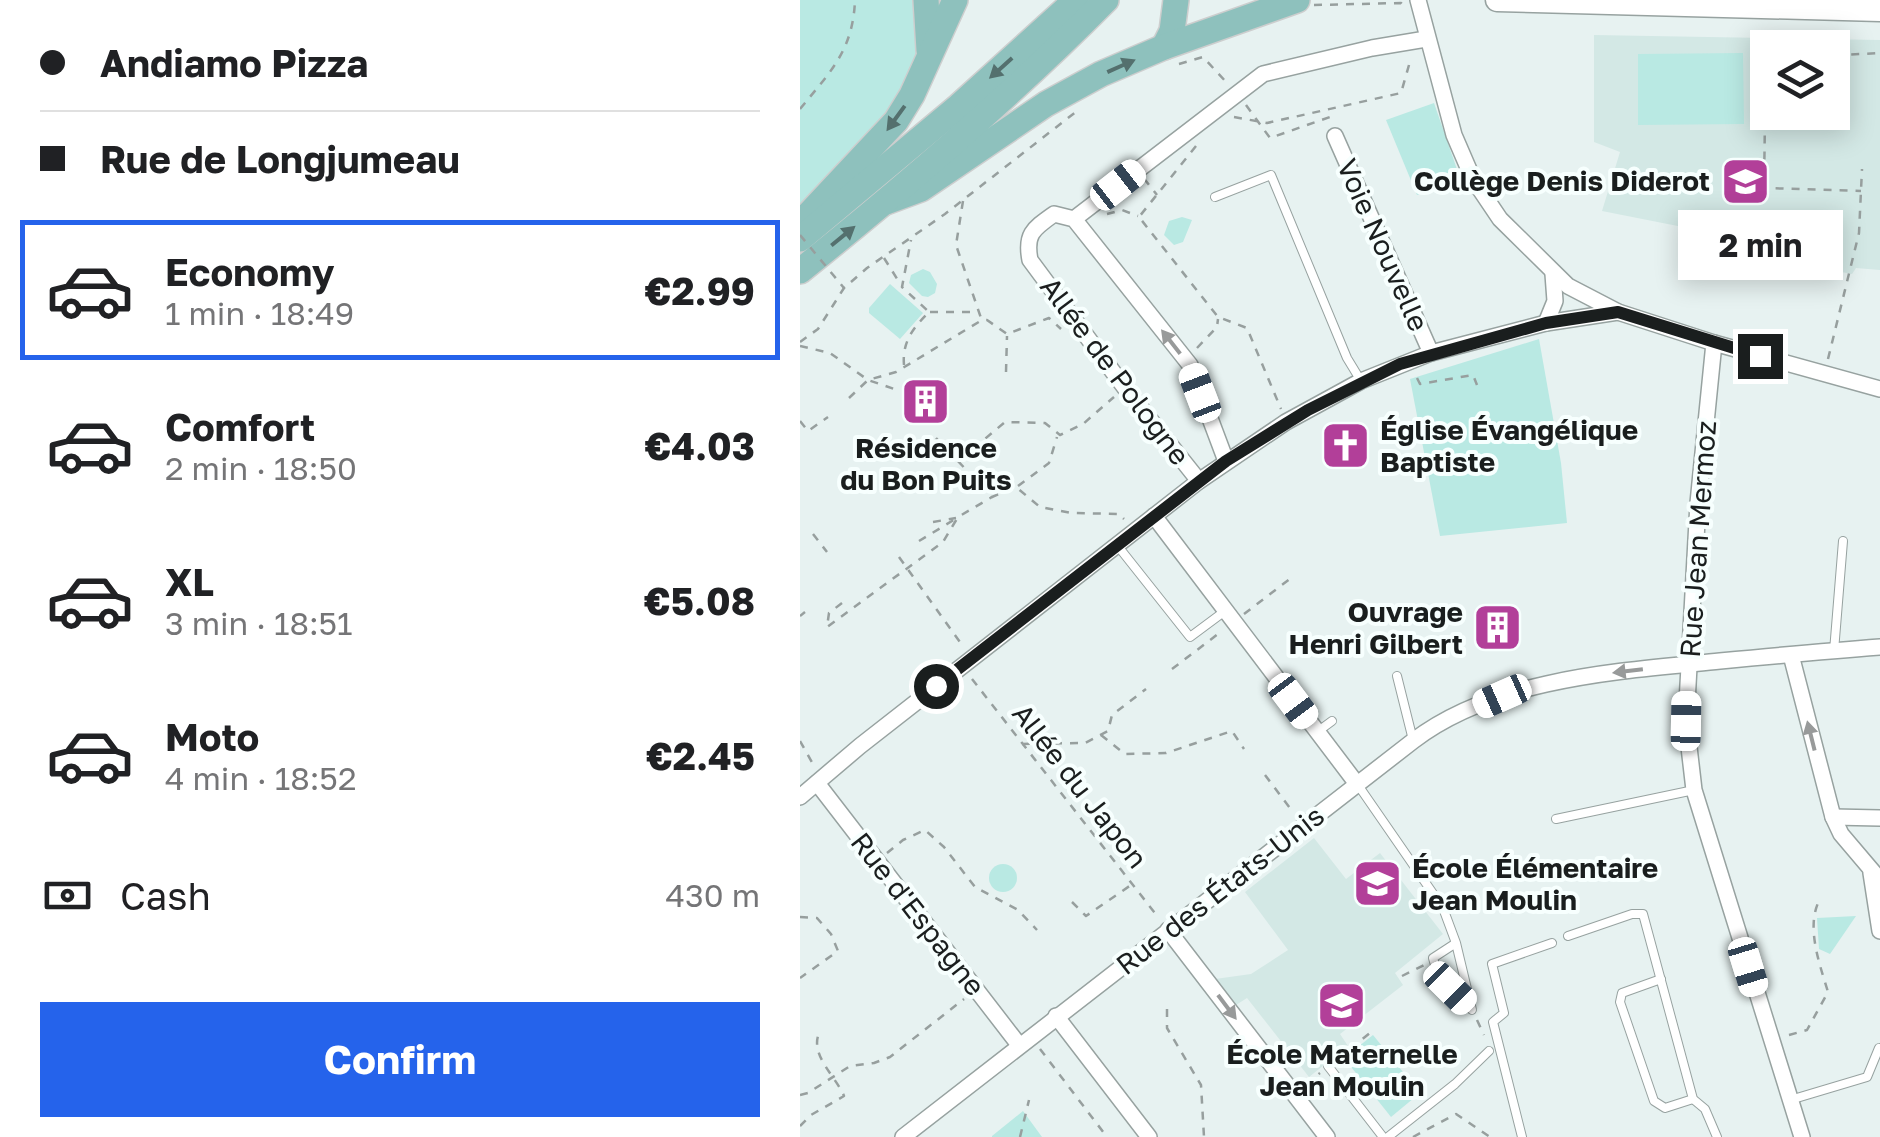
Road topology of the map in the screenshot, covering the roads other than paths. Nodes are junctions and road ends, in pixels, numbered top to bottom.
1 (926, 0) edge
2 (955, 0) edge
3 (1176, 0) edge
4 (1418, 0) edge
5 (1497, 0) edge
6 (1302, 3) edge
7 (1087, 4) edge
8 (1880, 7) edge
9 (1849, 10) edge
10 (1419, 39) junction
11 (1170, 56) junction
12 (930, 58) junction
13 (1335, 136) dead end
14 (1214, 197) dead end
15 (886, 202) junction
16 (1074, 219) junction
17 (800, 222) edge
18 (800, 237) edge
19 (800, 271) edge
20 (1553, 274) junction
21 (1585, 297) junction
22 (1618, 312) junction
23 (1546, 323) junction
24 (1714, 343) junction
25 (1432, 353) junction
26 (1360, 381) junction
27 (1880, 389) edge
28 (1226, 461) junction
29 (1199, 481) junction
30 (1154, 516) junction
31 (1843, 541) dead end
32 (1118, 545) junction
33 (1229, 616) junction
34 (1872, 647) edge
35 (1834, 651) junction
36 (1791, 655) junction
37 (1688, 664) junction
38 (1397, 676) dead end
39 (1332, 721) dead end
40 (1317, 732) junction
41 (1416, 738) junction
42 (818, 782) junction
43 (1357, 784) junction
44 (1694, 790) junction
45 (800, 796) edge
46 (1833, 817) junction
47 (1880, 818) edge
48 (1556, 820) dead end
49 (1876, 876) edge
50 (1168, 930) junction
51 (1880, 931) edge
52 (1568, 936) dead end
53 (1456, 943) junction
54 (1552, 943) dead end
55 (1661, 979) junction
56 (1056, 1016) junction
57 (1024, 1040) junction
58 (1878, 1048) edge
59 (1489, 1051) road end
60 (1328, 1066) dead end
61 (1693, 1099) junction
62 (1790, 1100) junction
63 (903, 1137) edge
64 (1149, 1137) edge
65 (1328, 1137) edge
66 (1386, 1137) edge
67 (1522, 1137) edge
68 (1717, 1137) edge
69 (1802, 1137) edge

1 - 12 main road
2 - 12 main road
3 - 11 main road
4 - 10 street
5 - 9 main road
6 - 11 main road
7 - 15 main road
7 -> 18 main road
8 - 9 main road
10 - 16 street
10 - 20 street
15 -> 11 main road
12 -> 17 main road
13 - 25 street, Voie Nouvelle
14 - 26 lane
19 -> 15 main road
28 -> 16 street
16 - 29 street, Allée de Pologne
20 - 21 street
20 - 23 street
21 - 22 street
21 - 23 street
22 - 23 street
22 - 24 street
23 - 25 street
24 - 27 street
24 - 37 street, Rue Jean Mermoz
25 - 26 street
26 - 28 street
28 - 29 street
29 - 30 street
30 - 32 street
30 - 33 street
31 - 35 lane
32 - 33 lane
32 - 42 street
33 - 40 street
34 - 35 street, Rue des États-Unis
35 - 36 street, Rue des États-Unis
36 - 37 street, Rue des États-Unis
46 -> 36 street
37 -> 41 street, Rue des États-Unis
37 - 44 street, Rue Jean Mermoz
38 - 41 lane
39 - 40 lane
40 - 43 street
41 - 43 street, Rue des États-Unis
42 - 45 street
42 - 57 street, Rue d'Espagne
43 - 50 street, Rue des États-Unis
43 - 53 lane
44 - 48 lane
44 - 62 street, Rue Jean Mermoz
46 - 47 street
46 - 49 street
49 - 51 street
50 - 56 street, Rue des États-Unis
50 -> 65 street
52 - 55 lane
53 - 53 lane
54 - 67 lane
55 - 61 lane
55 - 61 lane
56 - 57 street, Rue des États-Unis
56 - 64 street
57 - 63 street, Rue des États-Unis
58 - 62 lane
59 - 66 lane
60 - 66 lane
61 - 68 lane
62 - 69 street, Rue Jean Mermoz

